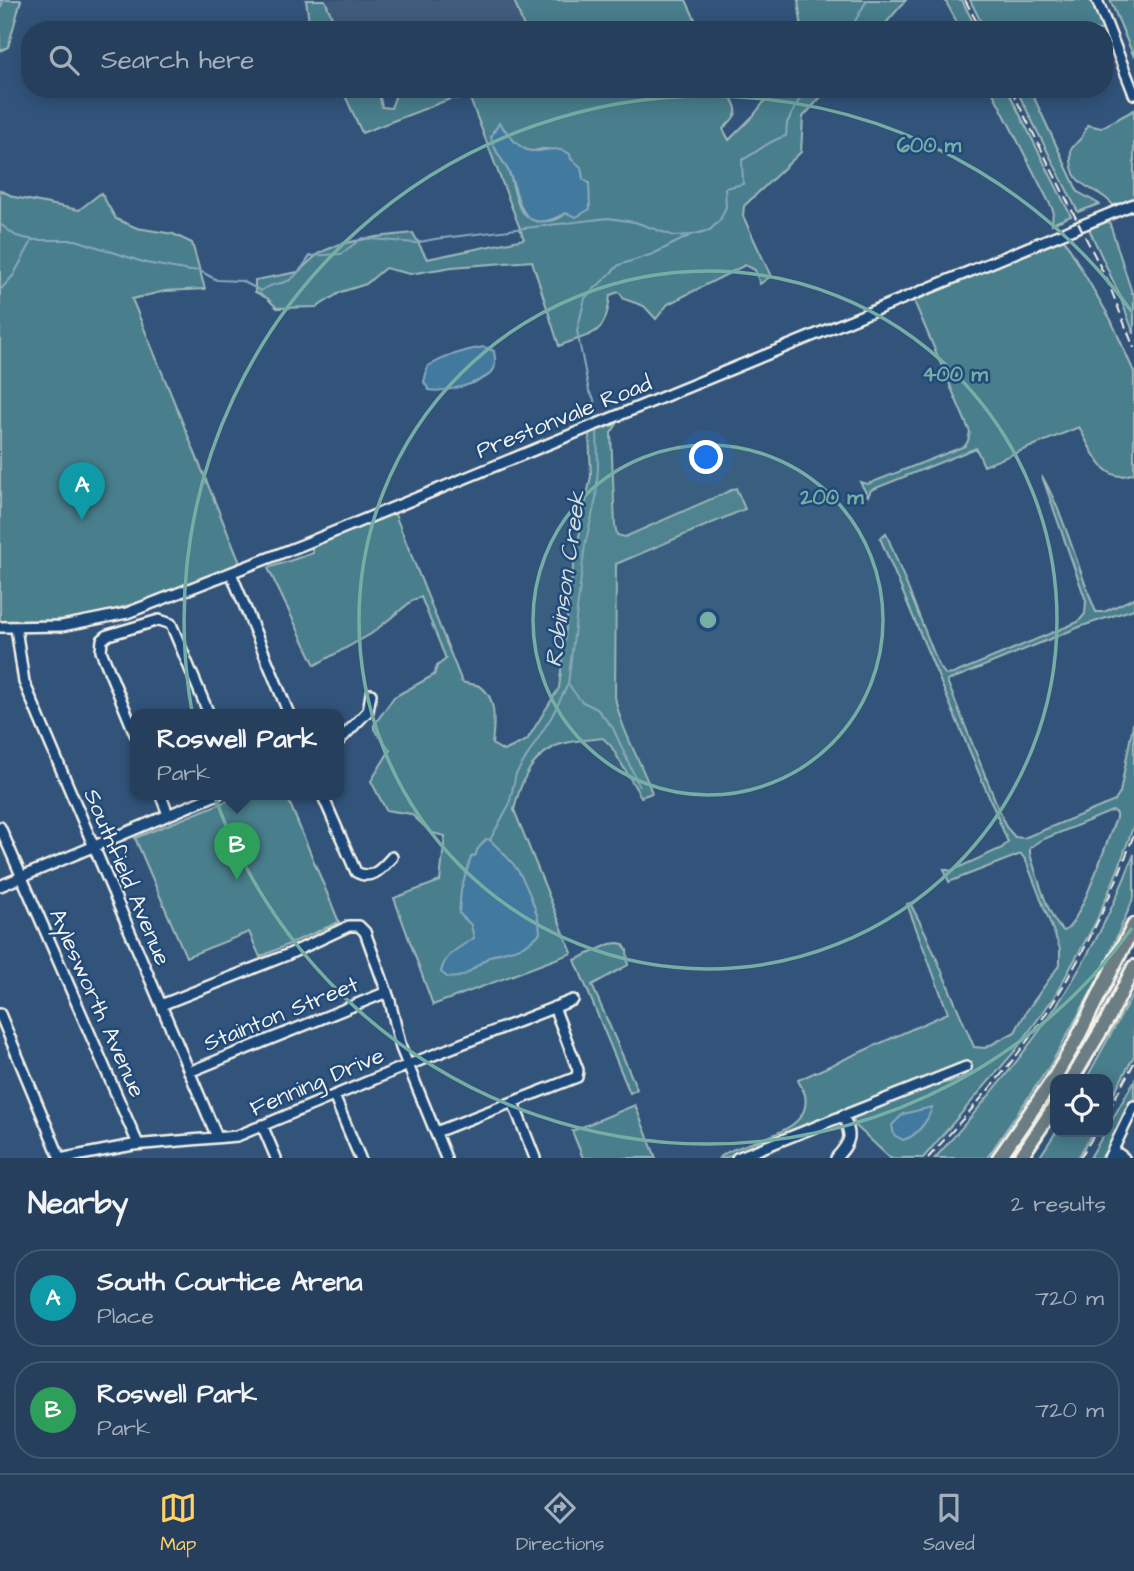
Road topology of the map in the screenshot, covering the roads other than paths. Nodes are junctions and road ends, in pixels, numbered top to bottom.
1 (1097, 0) edge
2 (1105, 21) edge
3 (1113, 41) edge
4 (1134, 94) edge
5 (1134, 204) edge
6 (231, 573) junction
7 (0, 627) edge
8 (16, 628) junction
9 (371, 694) dead end
10 (207, 709) edge
11 (287, 709) edge
12 (130, 722) edge
13 (344, 735) edge
14 (162, 800) edge
15 (203, 800) edge
16 (325, 800) edge
17 (168, 814) junction
18 (0, 827) edge
19 (94, 847) junction
20 (392, 857) dead end
21 (21, 877) junction
22 (0, 886) edge
23 (1134, 925) edge
24 (1134, 967) edge
25 (387, 992) junction
26 (573, 1000) dead end
27 (161, 1005) junction
28 (554, 1007) junction
29 (0, 1014) edge
30 (408, 1065) junction
31 (966, 1067) dead end
32 (189, 1072) junction
33 (1075, 1074) edge
34 (334, 1096) junction
35 (513, 1102) junction
36 (1134, 1106) edge
37 (1050, 1113) edge
38 (843, 1115) junction
39 (262, 1125) junction
40 (436, 1132) junction
41 (217, 1137) junction
42 (138, 1144) junction
43 (1110, 1156) edge
44 (62, 1158) edge
45 (276, 1158) edge
46 (360, 1158) edge
47 (446, 1158) edge
48 (535, 1158) edge
49 (737, 1158) edge
50 (836, 1158) edge
51 (999, 1158) edge
52 (1020, 1158) edge
53 (1124, 1158) edge

1 - 2 street
3 - 4 street
5 - 6 street, Prestonvale Road
6 - 8 street, Prestonvale Road
6 - 11 street
7 - 8 street, Prestonvale Road
8 - 19 street, Southfield Avenue
9 - 13 street
10 - 12 street
14 - 17 street
15 - 17 street
16 - 20 street
17 - 19 street
18 - 21 street, Aylesworth Avenue
19 - 21 street
19 - 27 street, Southfield Avenue
21 - 22 street
21 - 42 street, Aylesworth Avenue
23 - 51 highway
24 - 33 highway
25 - 27 street
25 - 30 street
25 - 32 street, Stainton Street
26 - 28 street, Fenning Drive
27 - 32 street, Southfield Avenue
28 - 30 street, Fenning Drive
28 - 35 street
29 - 44 street
30 - 34 street, Fenning Drive
30 - 40 street
31 - 38 street
32 - 41 street, Southfield Avenue
34 - 39 street, Fenning Drive
34 - 46 street
35 - 40 street
35 - 48 street
36 - 43 street
37 - 52 highway
38 - 49 street
38 - 50 street
39 - 41 street, Fenning Drive
39 - 45 street
40 - 47 street
41 - 42 street, Fenning Drive
42 - 44 street, Fenning Drive
43 - 53 street

